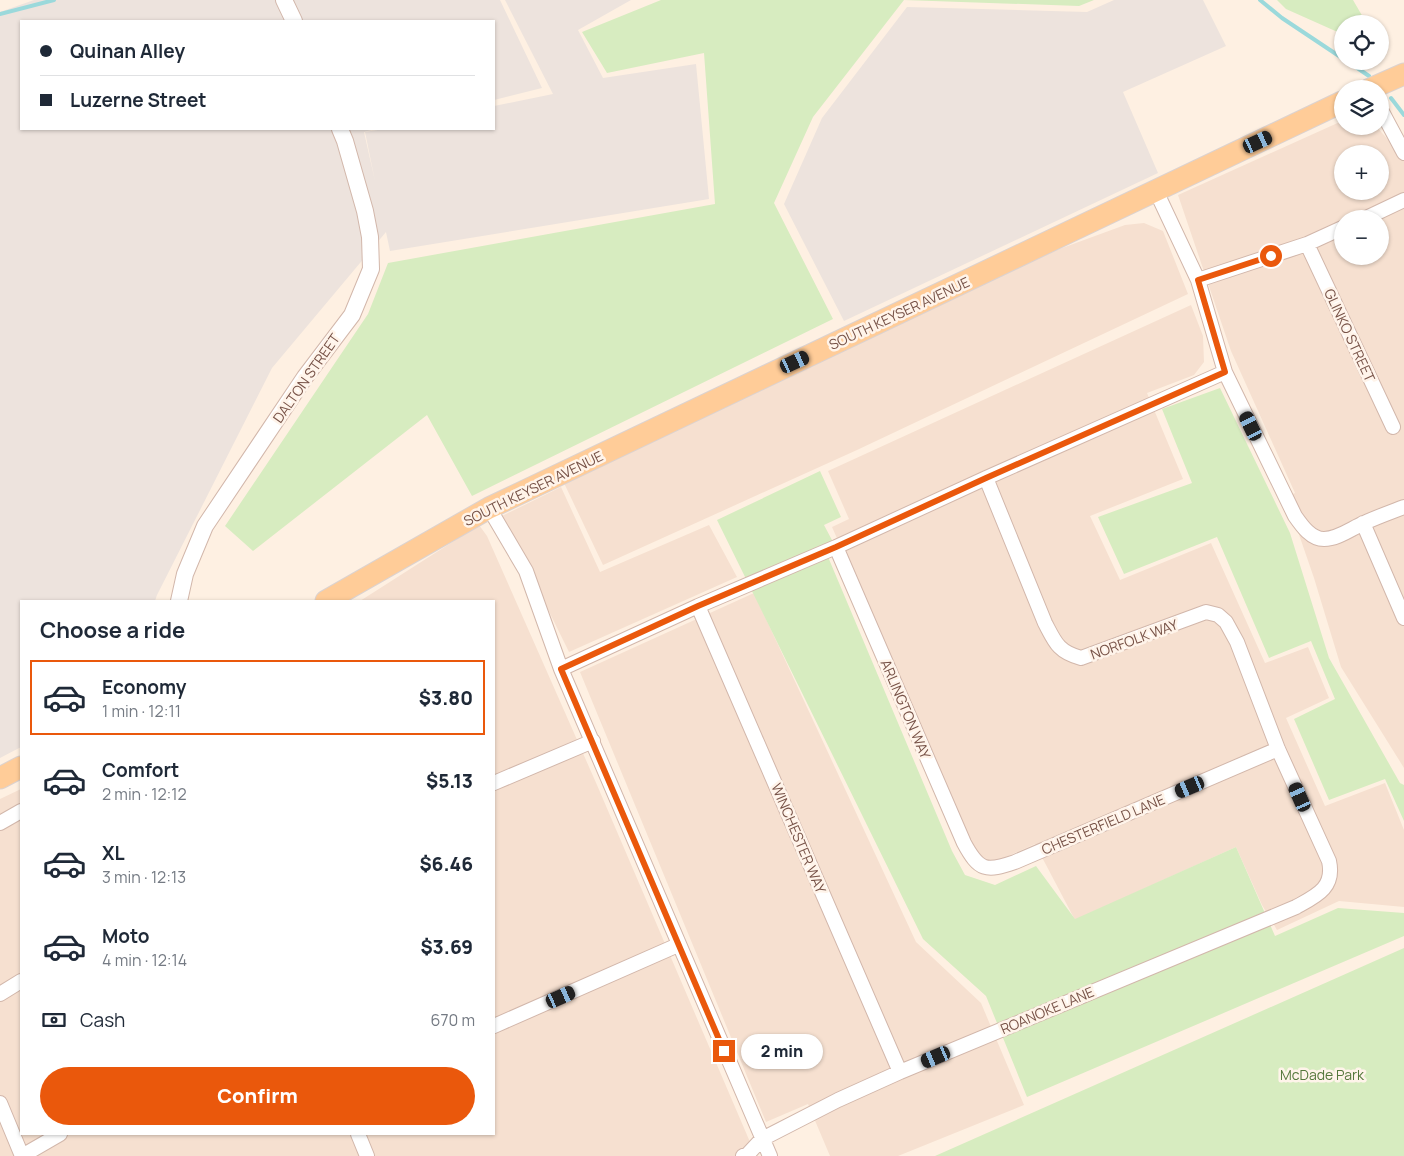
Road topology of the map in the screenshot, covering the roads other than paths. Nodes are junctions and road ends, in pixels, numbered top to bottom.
1 (284, 0) edge
2 (294, 20) edge
3 (1404, 74) edge
4 (1389, 81) edge
5 (1334, 106) edge
6 (1389, 125) edge
7 (342, 135) edge
8 (1404, 153) edge
9 (1156, 190) junction
10 (1404, 200) edge
11 (1383, 210) edge
12 (1334, 232) edge
13 (1307, 244) junction
14 (1198, 280) junction
15 (1225, 372) junction
16 (1393, 427) dead end
17 (986, 478) junction
18 (1404, 507) edge
19 (488, 508) junction
20 (1363, 523) junction
21 (836, 547) junction
22 (179, 600) edge
23 (328, 600) edge
24 (698, 606) junction
25 (1404, 618) edge
26 (561, 669) junction
27 (593, 742) junction
28 (1278, 749) junction
29 (20, 768) edge
30 (0, 778) edge
31 (495, 783) edge
32 (20, 812) edge
33 (0, 823) edge
34 (982, 867) joint
35 (1329, 881) joint
36 (678, 945) junction
37 (20, 982) edge
38 (0, 994) edge
39 (495, 1026) edge
40 (900, 1072) junction
41 (0, 1103) edge
42 (58, 1135) edge
43 (358, 1135) edge
44 (762, 1138) junction
45 (22, 1156) edge
46 (367, 1156) edge
47 (743, 1156) edge
48 (770, 1156) edge

1 - 2 street
3 - 4 main road
5 - 9 main road, SOUTH KEYSER AVENUE
6 - 8 street
7 - 22 street, DALTON STREET
9 - 14 street
9 - 19 main road, SOUTH KEYSER AVENUE
10 - 11 street
12 - 13 street
13 - 14 street
13 - 16 street, GLINKO STREET
14 - 15 street
15 - 17 street
15 - 20 street
17 - 21 street
17 - 28 street, NORFOLK WAY
18 - 20 street
19 - 23 main road, SOUTH KEYSER AVENUE
19 - 26 street
20 - 25 street
21 - 24 street
21 - 34 street, ARLINGTON WAY
24 - 26 street
24 - 40 street, WINCHESTER WAY
26 - 27 street
27 - 31 street
27 - 36 street
28 - 34 street, CHESTERFIELD LANE
28 - 35 street, NORFOLK WAY
29 - 30 main road
32 - 33 street
35 - 40 street, ROANOKE LANE
36 - 39 street
36 - 44 street
37 - 38 street
40 - 44 street, ROANOKE LANE
41 - 45 street
42 - 45 street
43 - 46 street
44 - 47 street, ROANOKE LANE
44 - 48 street

